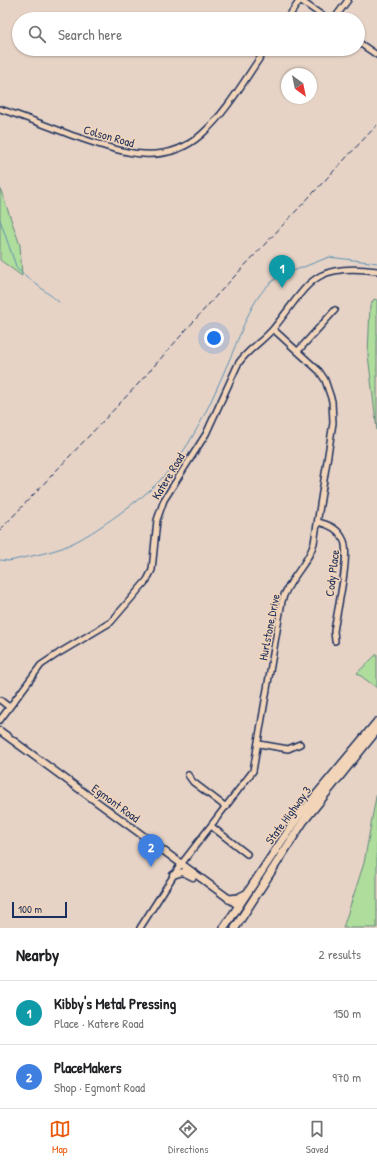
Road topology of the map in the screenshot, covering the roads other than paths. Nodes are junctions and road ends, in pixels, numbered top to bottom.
1 (300, 0) edge
2 (348, 0) edge
3 (292, 12) edge
4 (316, 12) edge
5 (339, 12) edge
6 (365, 47) edge
7 (261, 56) edge
8 (377, 56) edge
9 (0, 109) edge
10 (377, 271) edge
11 (335, 310) dead end
12 (273, 328) junction
13 (298, 351) junction
14 (318, 522) junction
15 (335, 641) dead end
16 (0, 700) edge
17 (9, 707) junction
18 (0, 720) edge
19 (377, 722) edge
20 (377, 730) edge
21 (0, 732) edge
22 (259, 744) junction
23 (300, 744) dead end
24 (188, 774) dead end
25 (226, 807) junction
26 (211, 826) junction
27 (287, 846) junction
28 (247, 854) dead end
29 (181, 864) junction
30 (173, 875) junction
31 (206, 882) junction
32 (248, 892) junction
33 (229, 899) junction
34 (239, 906) junction
35 (140, 928) edge
36 (224, 928) edge
37 (230, 928) edge
38 (236, 928) edge

1 - 3 street
1 - 4 street
2 - 5 street
6 - 8 street
7 - 9 street, Colson Road
10 - 12 street, Katere Road
11 - 13 street
12 - 13 street, Hurlstone Drive
12 - 17 street, Katere Road
13 - 14 street, Hurlstone Drive
14 - 15 street, Cody Place
14 - 22 street, Hurlstone Drive
16 - 17 street
17 - 18 street, Katere Road
19 - 32 highway, State Highway 3
20 - 27 highway, State Highway 3
21 - 29 main road, Egmont Road
22 - 23 street
22 - 25 street, Hurlstone Drive
24 - 25 street
25 - 26 street, Hurlstone Drive
26 - 28 street
26 - 29 street, Hurlstone Drive
27 - 34 highway
27 - 38 highway, State Highway 3
29 - 30 street, Hurlstone Drive
29 - 31 main road, Egmont Road
30 - 31 main road
30 - 35 street, Hurlstone Drive
31 - 33 main road, Egmont Road
32 - 33 highway
32 - 34 highway, State Highway 3
33 - 34 main road, Egmont Road
34 - 36 highway, State Highway 3
34 - 37 highway

